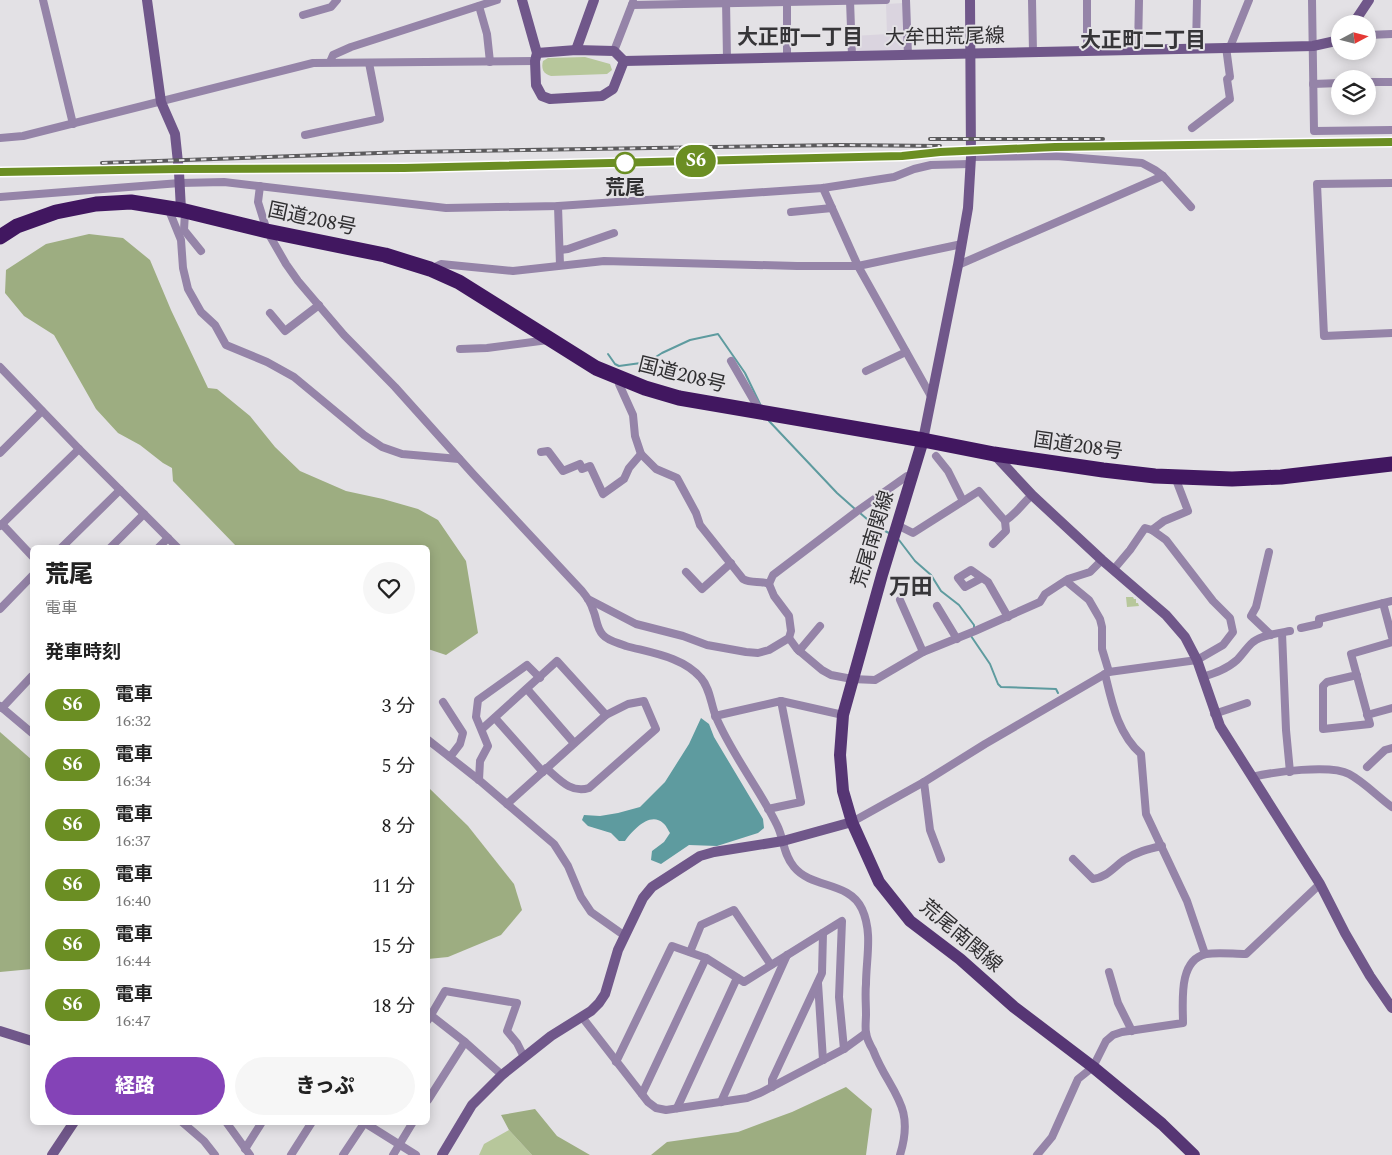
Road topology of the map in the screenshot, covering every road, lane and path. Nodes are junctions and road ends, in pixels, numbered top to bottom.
1 (43, 0) edge
2 (147, 0) edge
3 (337, 0) edge
4 (497, 0) edge
5 (522, 0) edge
6 (594, 0) edge
7 (850, 0) edge
8 (886, 0) edge
9 (906, 0) edge
10 (970, 0) edge
11 (1032, 0) edge
12 (1087, 0) edge
13 (1139, 0) edge
14 (1197, 0) edge
15 (1249, 0) edge
16 (1312, 0) edge
17 (1369, 0) edge
18 (787, 1) edge
19 (633, 2) edge
20 (726, 2) edge
21 (478, 6) junction
22 (303, 15) dead end
23 (1360, 15) edge
24 (1392, 34) edge
25 (1376, 35) edge
26 (1331, 42) edge
27 (1313, 46) junction
28 (1228, 47) junction
29 (1196, 48) junction
30 (1138, 49) junction
31 (576, 50) junction
32 (614, 51) junction
33 (1087, 51) junction
34 (1033, 52) junction
35 (908, 55) junction
36 (971, 55) junction
37 (852, 56) junction
38 (536, 57) junction
39 (787, 58) junction
40 (727, 59) junction
41 (624, 61) junction
42 (330, 62) junction
43 (490, 62) junction
44 (369, 63) junction
45 (1376, 82) edge
46 (1392, 82) edge
47 (1331, 83) edge
48 (1313, 84) junction
49 (161, 102) junction
50 (73, 124) junction
51 (1192, 128) dead end
52 (1392, 130) edge
53 (305, 135) dead end
54 (0, 138) edge
55 (971, 160) junction
56 (1163, 176) junction
57 (180, 183) junction
58 (1392, 183) edge
59 (260, 186) junction
60 (823, 188) junction
61 (1, 197) edge
62 (558, 206) junction
63 (1191, 207) dead end
64 (832, 208) junction
65 (178, 210) junction
66 (791, 212) dead end
67 (268, 231) junction
68 (614, 233) dead end
69 (0, 237) edge
70 (962, 244) junction
71 (560, 250) junction
72 (201, 251) dead end
73 (560, 265) junction
74 (958, 265) junction
75 (858, 266) junction
76 (430, 269) junction
77 (319, 305) junction
78 (270, 314) dead end
79 (1392, 333) edge
80 (548, 340) junction
81 (460, 348) dead end
82 (906, 352) junction
83 (731, 361) dead end
84 (0, 367) edge
85 (866, 371) dead end
86 (620, 379) junction
87 (932, 398) junction
88 (42, 411) junction
89 (759, 412) junction
90 (923, 440) junction
91 (1, 449) edge
92 (79, 449) junction
93 (540, 452) dead end
94 (641, 454) junction
95 (994, 454) junction
96 (936, 456) dead end
97 (459, 460) junction
98 (1392, 464) edge
99 (1175, 477) junction
100 (911, 479) junction
101 (120, 490) junction
102 (1032, 495) junction
103 (963, 501) junction
104 (144, 514) junction
105 (1005, 521) junction
106 (1, 525) edge
107 (896, 525) junction
108 (1152, 530) junction
109 (168, 538) junction
110 (993, 544) dead end
111 (64, 545) edge
112 (113, 545) edge
113 (161, 545) edge
114 (175, 545) edge
115 (1269, 552) dead end
116 (30, 554) edge
117 (1102, 560) junction
118 (731, 563) junction
119 (1114, 569) junction
120 (686, 572) dead end
121 (30, 578) edge
122 (982, 578) dead end
123 (1066, 580) junction
124 (769, 584) junction
125 (588, 599) junction
126 (900, 600) dead end
127 (1392, 601) edge
128 (1383, 603) junction
129 (937, 606) dead end
130 (0, 609) edge
131 (1008, 616) junction
132 (820, 626) dead end
133 (1301, 628) dead end
134 (1271, 635) junction
135 (1392, 637) edge
136 (789, 638) junction
137 (957, 639) junction
138 (1392, 642) edge
139 (799, 651) junction
140 (923, 652) junction
141 (1197, 660) junction
142 (1107, 673) junction
143 (1357, 675) junction
144 (1203, 677) junction
145 (30, 678) edge
146 (540, 678) junction
147 (852, 679) junction
148 (527, 689) junction
149 (781, 701) junction
150 (443, 702) dead end
151 (1247, 703) dead end
152 (1, 707) edge
153 (1392, 708) edge
154 (606, 714) junction
155 (1214, 714) junction
156 (843, 715) junction
157 (1367, 715) junction
158 (715, 716) junction
159 (495, 718) junction
160 (482, 729) junction
161 (30, 731) edge
162 (430, 742) edge
163 (574, 743) junction
164 (1392, 748) edge
165 (450, 757) junction
166 (1367, 767) dead end
167 (545, 770) junction
168 (1290, 772) junction
169 (1252, 777) junction
170 (479, 780) junction
171 (924, 782) junction
172 (507, 804) junction
173 (1392, 807) edge
174 (768, 809) junction
175 (852, 822) junction
176 (782, 841) junction
177 (1162, 846) junction
178 (941, 859) dead end
179 (1073, 860) dead end
180 (1320, 884) junction
181 (823, 933) junction
182 (625, 936) junction
183 (690, 952) junction
184 (1205, 954) junction
185 (787, 955) junction
186 (706, 958) junction
187 (771, 965) junction
188 (1109, 972) dead end
189 (737, 978) junction
190 (818, 981) junction
191 (1392, 1008) edge
192 (430, 1014) edge
193 (430, 1017) edge
194 (582, 1017) junction
195 (0, 1031) edge
196 (1132, 1031) junction
197 (866, 1033) junction
198 (30, 1040) edge
199 (464, 1042) junction
200 (844, 1049) junction
201 (524, 1057) junction
202 (823, 1060) junction
203 (616, 1062) junction
204 (1094, 1067) junction
205 (502, 1075) junction
206 (772, 1087) junction
207 (642, 1094) junction
208 (430, 1097) edge
209 (721, 1102) junction
210 (677, 1108) junction
211 (72, 1125) edge
212 (185, 1125) edge
213 (228, 1125) edge
214 (261, 1125) edge
215 (310, 1125) edge
216 (364, 1125) edge
217 (368, 1125) edge
218 (411, 1125) edge
219 (399, 1145) junction
220 (248, 1152) edge
221 (52, 1155) edge
222 (216, 1155) edge
223 (292, 1155) edge
224 (344, 1155) edge
225 (393, 1155) edge
226 (416, 1155) edge
227 (442, 1155) edge
228 (900, 1155) edge
229 (1037, 1155) edge
230 (1194, 1155) edge

1 - 50 street
2 - 49 street
3 - 22 street
4 - 21 street
5 - 38 street
6 - 31 street
7 - 8 street
7 - 18 street
7 - 37 street
9 - 35 street
10 - 36 street
11 - 34 street
12 - 33 street
13 - 30 street
14 - 29 street
15 - 28 street
16 - 27 street
17 - 23 street
18 - 20 street
18 - 39 street
19 - 20 street
19 - 32 street
20 - 40 street
21 - 42 street
21 - 43 street
24 - 25 street
26 - 27 street, 大牟田荒尾線
27 - 28 street, 大牟田荒尾線
27 - 48 street
28 - 29 street, 大牟田荒尾線
28 - 51 street
29 - 30 street, 大牟田荒尾線
30 - 33 street, 大牟田荒尾線
31 - 32 street
31 - 38 street
32 - 41 street
33 - 34 street, 大牟田荒尾線
34 - 36 street, 大牟田荒尾線
35 - 36 street, 大牟田荒尾線
35 - 37 street, 大牟田荒尾線
36 - 55 street
37 - 39 street, 大牟田荒尾線
38 - 41 street
38 - 43 street
39 - 40 street, 大牟田荒尾線
40 - 41 street, 大牟田荒尾線
42 - 44 street
42 - 49 street
43 - 44 street
44 - 53 street
45 - 46 street
47 - 48 street
48 - 52 street
49 - 50 street
49 - 57 street
50 - 54 street
55 - 56 street
55 - 60 street
55 - 70 street
56 - 63 street
56 - 74 street
57 - 59 street
57 - 61 street
57 - 65 street
58 - 79 street
59 - 62 street
59 - 67 street
60 - 62 street
60 - 64 street
62 - 71 street
64 - 66 street
64 - 75 street
65 - 67 highway, 国道208号
65 - 69 highway, 国道208号
65 - 72 street
65 - 97 street
67 - 76 highway, 国道208号
67 - 77 street
68 - 71 street
70 - 74 street
70 - 75 street
71 - 73 street
73 - 75 street
73 - 76 street
74 - 87 street
75 - 82 street
76 - 80 highway, 国道208号
77 - 78 street
77 - 97 street
80 - 81 street
80 - 86 highway, 国道208号
82 - 85 street
82 - 87 street
83 - 89 street
84 - 88 street
86 - 89 highway, 国道208号
86 - 94 street
87 - 90 street
88 - 91 street
88 - 92 street
89 - 90 highway, 国道208号
90 - 95 highway, 国道208号
90 - 100 main road, 荒尾南関線
92 - 101 street
92 - 106 street
93 - 94 street
94 - 118 street
95 - 99 highway, 国道208号
95 - 102 street
96 - 103 street
97 - 125 street
98 - 99 highway, 国道208号
99 - 108 street
100 - 107 main road, 荒尾南関線
100 - 124 street
101 - 104 street
101 - 111 street
102 - 105 street
102 - 117 street
103 - 105 street
103 - 107 street
104 - 109 street
104 - 112 street
105 - 110 street
106 - 116 street
107 - 147 main road, 荒尾南関線
108 - 119 street
108 - 141 street
109 - 113 street
109 - 114 street
115 - 134 street
117 - 119 street
117 - 123 street
118 - 120 street
118 - 124 street
119 - 141 street
121 - 130 street
122 - 131 street
123 - 131 street
123 - 142 street
124 - 136 street
125 - 136 street
125 - 158 street
126 - 140 street
127 - 128 street
128 - 133 street
128 - 135 street
129 - 137 street
131 - 137 street
132 - 139 street
134 - 144 street
134 - 168 street
136 - 139 street
137 - 140 street
138 - 143 street
139 - 147 street
140 - 147 street
141 - 142 street
141 - 144 street
142 - 171 street
142 - 177 street
143 - 157 street
143 - 157 street
144 - 155 street
145 - 152 street
146 - 148 street
146 - 154 street
146 - 160 street
147 - 156 main road, 荒尾南関線
148 - 159 street
148 - 163 street
149 - 156 street
149 - 158 street
149 - 174 street
150 - 165 street
151 - 155 street
152 - 161 street
153 - 157 street
154 - 163 street
154 - 167 street
155 - 169 street
156 - 175 main road, 荒尾南関線
158 - 174 street
159 - 160 street
159 - 167 street
160 - 170 street
162 - 165 street
163 - 167 street
164 - 166 street
165 - 170 street
167 - 172 street
168 - 169 street
168 - 173 street
169 - 180 street
170 - 172 street
171 - 175 street
171 - 178 street
172 - 182 street
174 - 176 street
175 - 176 street
175 - 204 main road, 荒尾南関線
176 - 182 street
176 - 197 street
177 - 179 street
177 - 184 street
180 - 184 street
180 - 191 street
181 - 185 street
181 - 190 street
181 - 200 street
182 - 194 street
183 - 186 street
183 - 187 street
183 - 203 street
184 - 196 street
185 - 187 street
185 - 209 street
186 - 189 street
186 - 207 street
187 - 189 street
188 - 196 street
189 - 210 street
190 - 202 street
190 - 206 street
192 - 201 street
193 - 199 street
194 - 201 street
194 - 203 street
195 - 198 street
196 - 204 street
197 - 200 street
197 - 228 street
199 - 205 street
199 - 208 street
200 - 202 street
201 - 205 street
202 - 206 street
203 - 207 street
204 - 229 street
204 - 230 main road, 荒尾南関線
205 - 227 street
206 - 209 street
207 - 210 street
209 - 210 street
211 - 221 street
212 - 222 street
213 - 220 street
214 - 220 street
215 - 223 street
216 - 224 street
217 - 219 street
218 - 219 street
219 - 225 street
219 - 226 street

